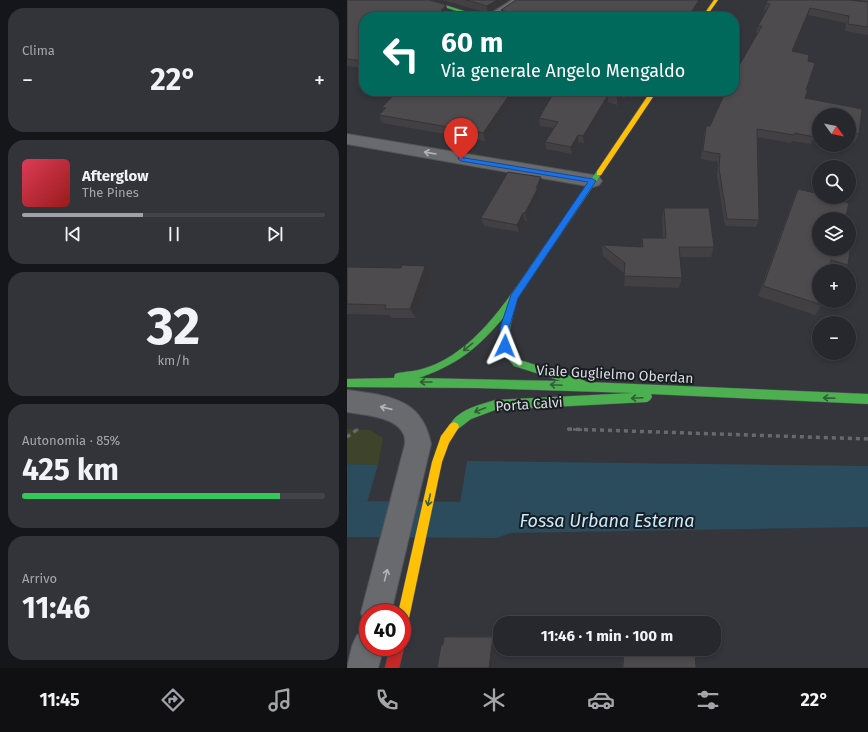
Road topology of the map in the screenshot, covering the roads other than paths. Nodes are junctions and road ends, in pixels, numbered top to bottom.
1 (424, 0) edge
2 (520, 0) edge
3 (716, 0) edge
4 (464, 12) edge
5 (500, 12) edge
6 (708, 12) edge
7 (651, 96) edge
8 (347, 139) edge
9 (593, 181) junction
10 (514, 298) junction
11 (347, 383) edge
12 (595, 387) junction
13 (354, 392) edge
14 (718, 394) junction
15 (868, 399) edge
16 (427, 453) junction
17 (380, 604) edge
18 (405, 604) edge
19 (365, 656) edge
20 (395, 656) edge
21 (362, 668) edge
22 (392, 668) edge

1 - 4 street
2 - 5 street
3 - 6 street
7 - 9 street
9 -> 8 street
9 - 10 street
10 - 12 street
10 -> 13 street
11 - 13 street
12 -> 13 street, Viale Guglielmo Oberdan
12 - 14 street, Viale Guglielmo Oberdan
16 -> 13 street, Porta Calvi
15 -> 14 street, Viale Guglielmo Oberdan
14 -> 16 street, Porta Calvi
17 -> 16 street, Porta Calvi
16 -> 18 street, Porta Calvi
19 - 21 street
20 - 22 street

